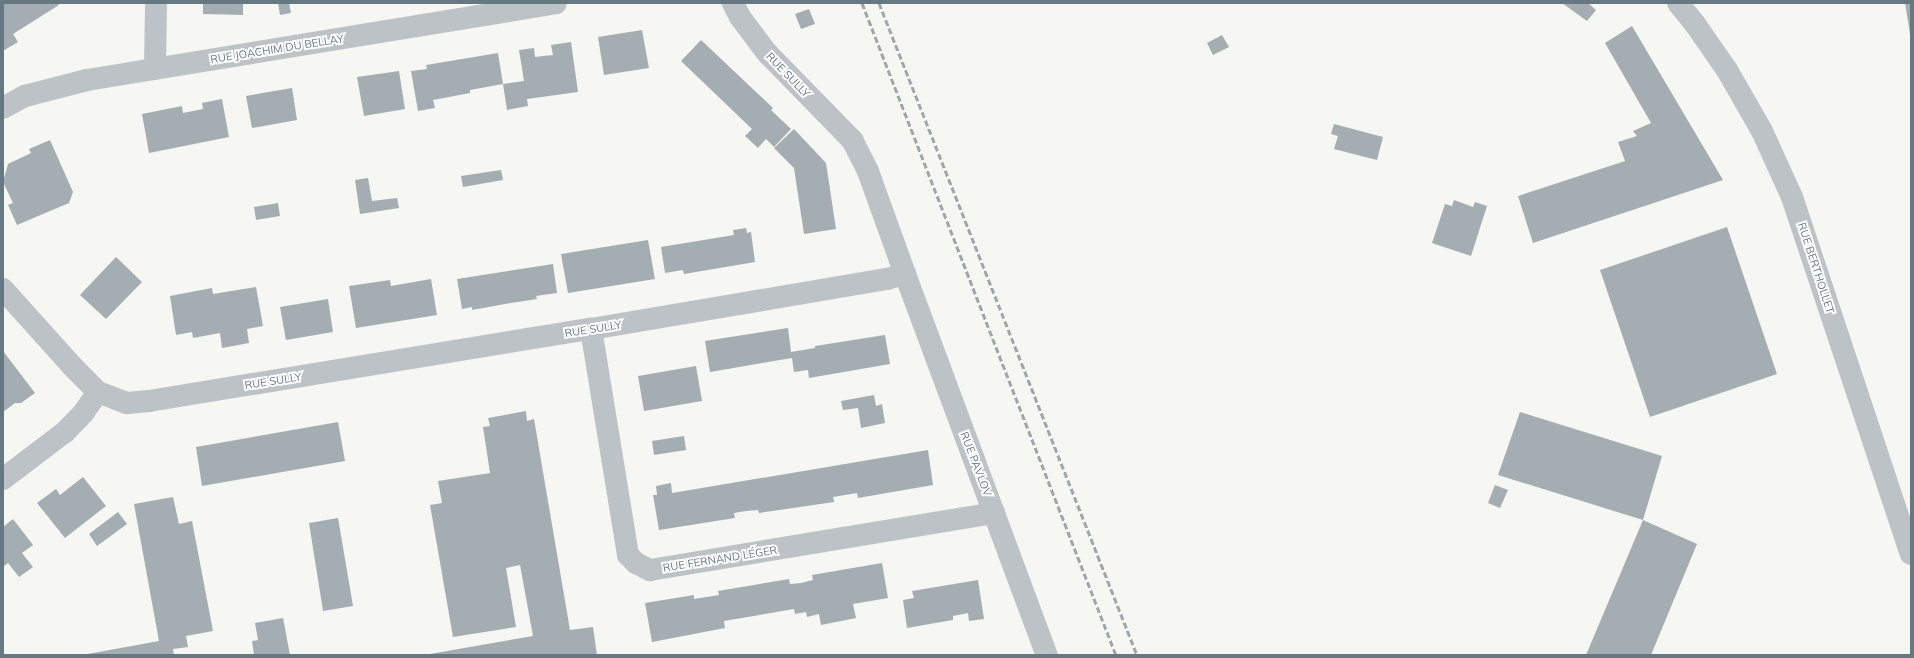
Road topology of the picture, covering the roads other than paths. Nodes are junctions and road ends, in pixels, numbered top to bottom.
1 (156, 3) edge
2 (556, 3) edge
3 (733, 3) edge
4 (1678, 3) edge
5 (480, 9) edge
6 (155, 69) junction
7 (3, 108) edge
8 (904, 274) junction
9 (3, 290) edge
10 (591, 329) junction
11 (98, 392) junction
12 (3, 479) edge
13 (994, 513) junction
14 (1911, 554) edge
15 (1047, 655) edge

1 - 6 street
2 - 5 street, RUE JOACHIM DU BELLAY
3 - 8 street, RUE SULLY
4 - 14 street, RUE BERTHOLLET
5 - 6 street, RUE JOACHIM DU BELLAY
6 - 7 street, RUE JOACHIM DU BELLAY
8 - 10 street, RUE SULLY
8 - 13 street, RUE PAVLOV
9 - 11 street, RUE SULLY
10 - 11 street, RUE SULLY
10 - 13 street, RUE FERNAND LÉGER
11 - 12 street
13 - 15 street, RUE PAVLOV

